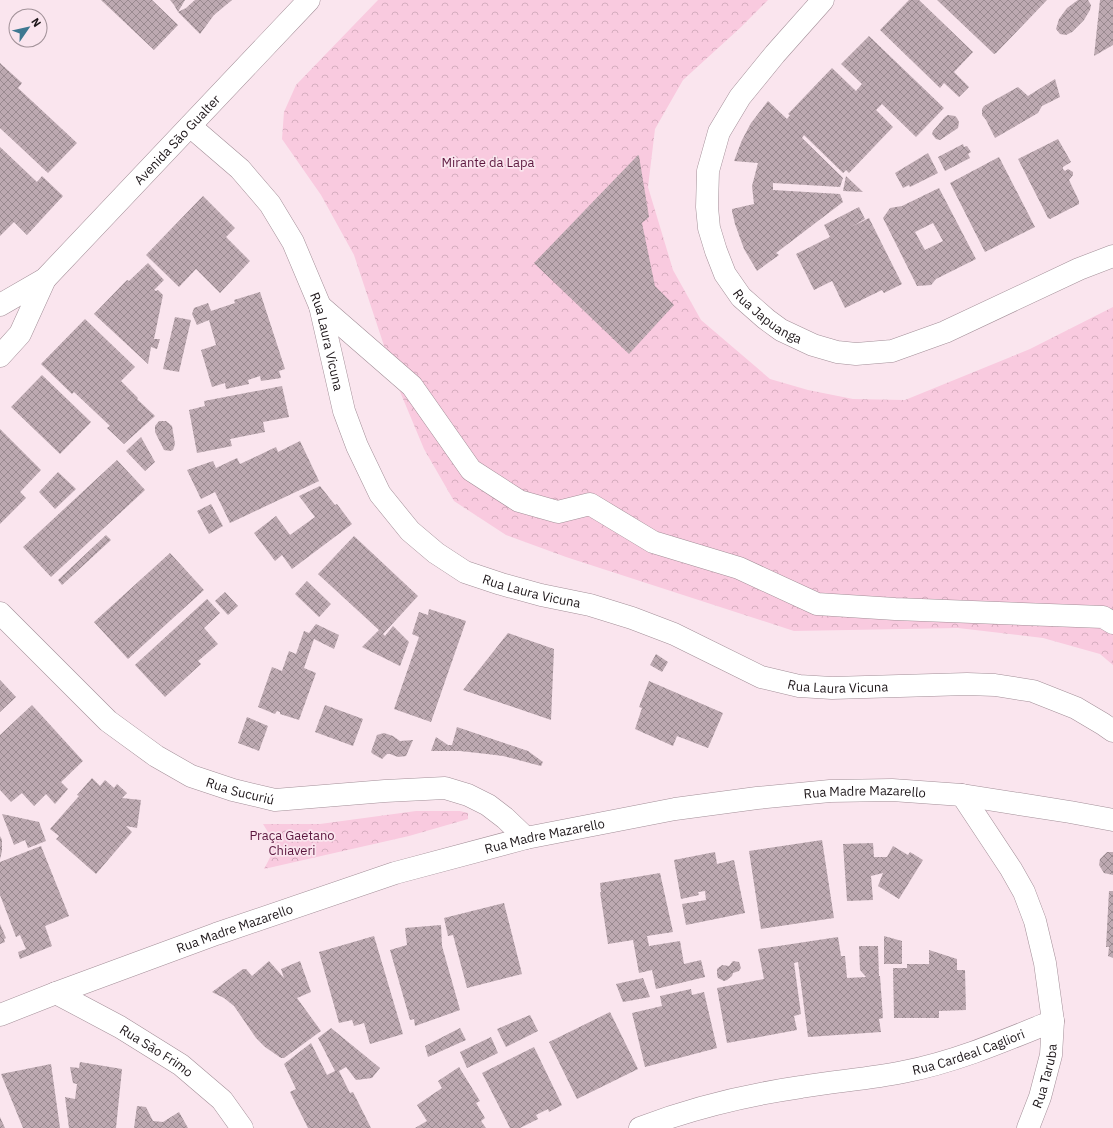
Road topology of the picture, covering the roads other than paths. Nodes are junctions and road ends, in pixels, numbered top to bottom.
1 (309, 0) edge
2 (823, 0) edge
3 (190, 126) junction
4 (1113, 256) edge
5 (45, 279) junction
6 (0, 305) edge
7 (320, 306) junction
8 (0, 356) edge
9 (0, 613) edge
10 (1113, 623) edge
11 (1113, 731) edge
12 (962, 795) junction
13 (1113, 820) edge
14 (526, 838) junction
15 (56, 993) junction
16 (0, 1015) edge
17 (1053, 1021) junction
18 (242, 1128) edge
19 (640, 1128) edge
20 (1028, 1128) edge

1 - 3 street, Avenida São Gualter
2 - 4 street, Rua Japuanga
3 - 5 street, Avenida São Gualter
3 - 7 street, Rua Laura Vicuna
5 - 6 street, Avenida São Gualter
5 - 8 street, Avenida São Gualter
7 - 10 street
7 - 11 street, Rua Laura Vicuna
9 - 14 street, Rua Sucuriú
12 - 13 street, Rua Madre Mazarello
12 - 14 street, Rua Madre Mazarello
12 - 17 street
14 - 15 street, Rua Madre Mazarello
15 - 16 street, Rua Madre Mazarello
15 - 18 street, Rua São Frimo
17 - 19 street, Rua Cardeal Cagliori
17 - 20 street, Rua Taruba

